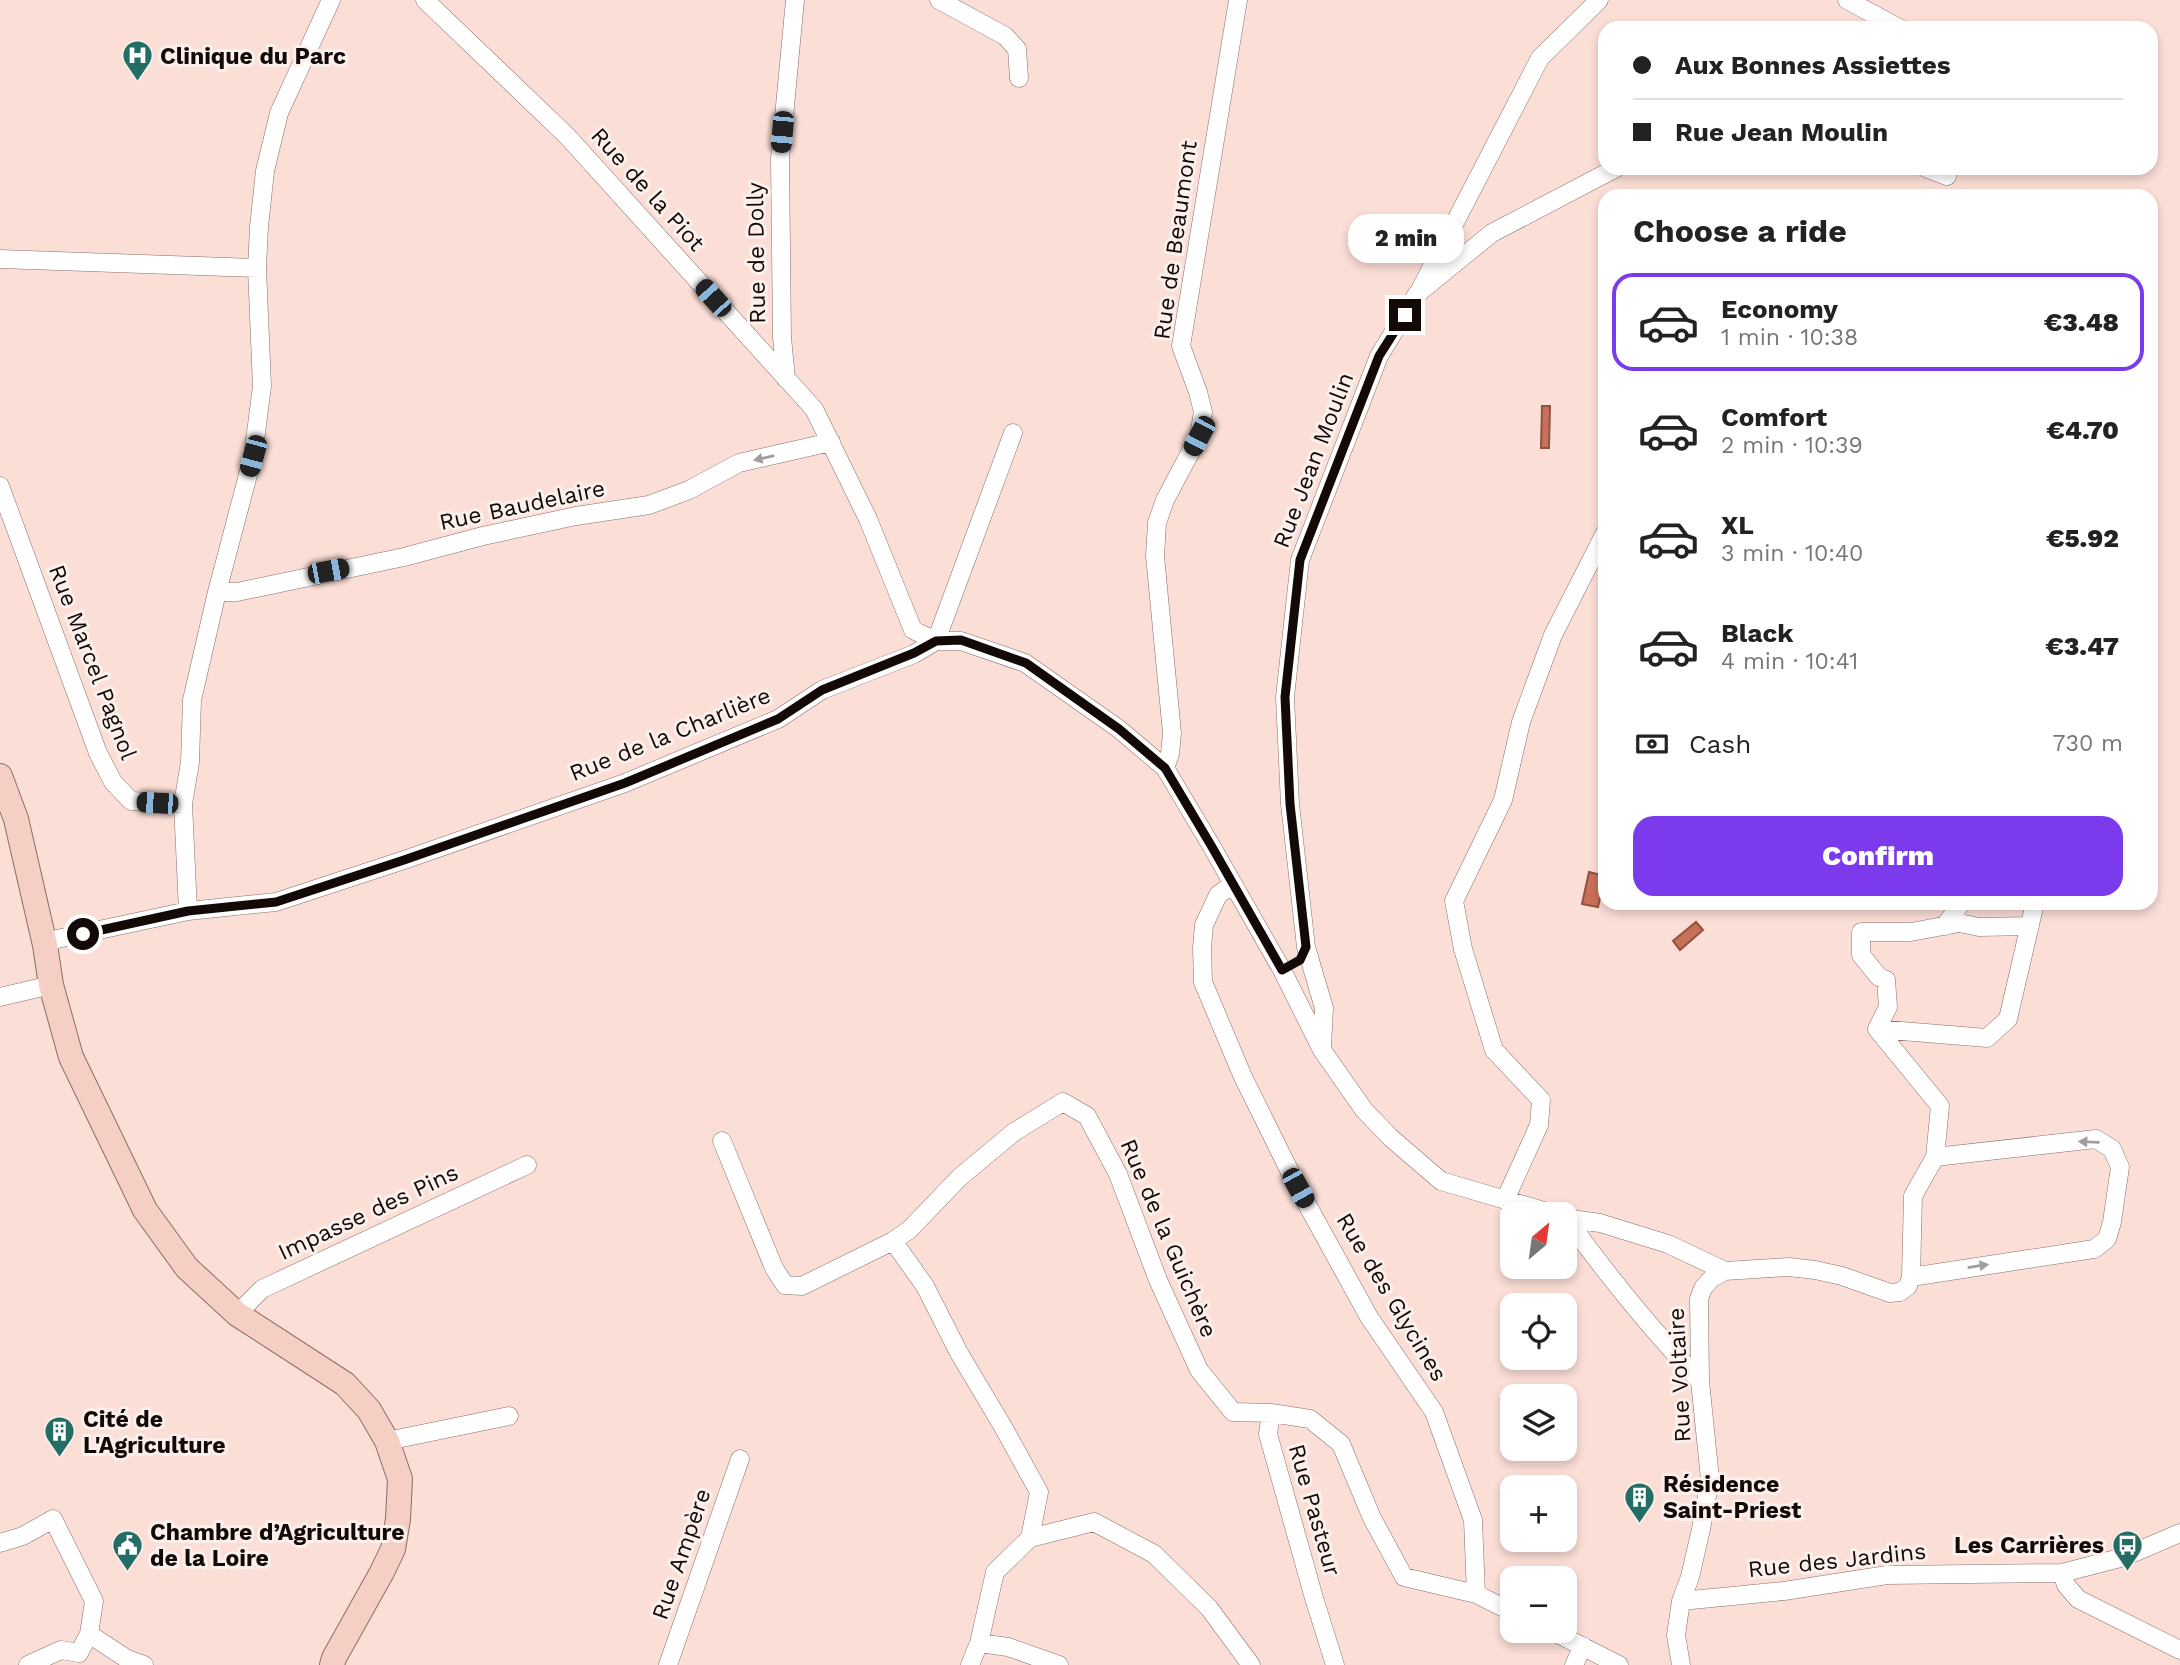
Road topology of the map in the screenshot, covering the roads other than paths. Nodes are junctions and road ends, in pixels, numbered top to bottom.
1 (331, 0) edge
2 (425, 0) edge
3 (795, 0) edge
4 (939, 0) edge
5 (1238, 0) edge
6 (1599, 0) edge
7 (1847, 0) edge
8 (1886, 21) edge
9 (1019, 78) dead end
10 (1603, 175) edge
11 (0, 258) edge
12 (257, 268) junction
13 (1417, 294) junction
14 (786, 379) junction
15 (1013, 433) dead end
16 (831, 442) junction
17 (0, 486) edge
18 (1598, 547) edge
19 (216, 592) junction
20 (936, 641) junction
21 (1165, 768) junction
22 (0, 776) edge
23 (183, 804) junction
24 (1233, 884) junction
25 (1956, 910) edge
26 (2033, 910) edge
27 (188, 911) junction
28 (1945, 926) junction
29 (2029, 926) junction
30 (45, 945) junction
31 (1306, 947) junction
32 (1282, 970) junction
33 (51, 985) junction
34 (0, 998) edge
35 (1877, 1029) junction
36 (1322, 1050) junction
37 (722, 1141) dead end
38 (1935, 1157) junction
39 (527, 1165) dead end
40 (1505, 1200) junction
41 (1512, 1202) edge
42 (1577, 1219) edge
43 (1577, 1236) edge
44 (893, 1241) junction
45 (1725, 1271) junction
46 (1910, 1277) junction
47 (237, 1314) junction
48 (1700, 1381) junction
49 (1271, 1413) junction
50 (509, 1416) dead end
51 (387, 1441) junction
52 (740, 1459) dead end
53 (2180, 1533) edge
54 (1030, 1538) junction
55 (0, 1543) edge
56 (2062, 1573) junction
57 (1476, 1594) junction
58 (1681, 1601) junction
59 (1500, 1606) edge
60 (89, 1634) junction
61 (979, 1643) junction
62 (1577, 1643) edge
63 (1583, 1646) junction
64 (2180, 1650) edge
65 (27, 1665) edge
66 (144, 1665) edge
67 (332, 1665) edge
68 (668, 1665) edge
69 (970, 1665) edge
70 (1059, 1665) edge
71 (1251, 1665) edge
72 (1335, 1665) edge
73 (1574, 1665) edge
74 (1619, 1665) edge
75 (1681, 1665) edge

1 - 12 street
2 - 14 street, Rue de la Piot
3 - 14 street, Rue de Dolly
4 - 9 street
5 - 21 street, Rue de Beaumont
6 - 13 street, Rue Jean Moulin
7 - 8 street
10 - 13 street, Rue Jean Moulin
11 - 12 street
12 - 19 street
13 - 31 street, Rue Jean Moulin
14 - 16 street, Rue de la Piot
15 - 20 street
16 -> 19 street, Rue Baudelaire
16 - 20 street, Rue de la Piot
17 - 23 street, Rue Marcel Pagnol
18 - 40 street
19 - 23 street
20 - 21 street
20 - 27 street, Rue de la Charlière
21 - 24 street
22 - 30 street
23 - 27 street
24 - 32 street
24 - 57 street, Rue des Glycines
25 - 28 street
26 - 29 street
27 - 30 street, Rue de la Charlière
28 - 29 street
28 - 35 street
29 - 35 street
30 - 33 street
31 - 32 street
31 - 36 street, Rue Jean Moulin
32 - 36 street
33 - 34 street
33 - 47 street
35 - 38 street
36 - 40 street
37 - 44 street, Rue de la Guichère
38 - 46 street
46 -> 38 street
39 - 47 street, Impasse des Pins
40 - 41 street
42 - 45 street
43 - 48 street
44 - 49 street, Rue de la Guichère
44 - 54 street
45 - 46 street
45 - 48 street, Rue Voltaire
47 - 51 street
48 - 58 street, Rue Voltaire
49 - 57 street, Rue Pasteur
49 - 72 street, Rue Pasteur
50 - 51 street
51 - 67 street
52 - 68 street, Rue Ampère
53 - 56 street, Rue des Jardins
54 - 61 street
54 - 71 street
55 - 60 street
56 - 58 street, Rue des Jardins
56 - 64 street
57 - 59 street, Rue Pasteur
58 - 75 street, Rue Voltaire
60 - 65 street
60 - 66 street
61 - 69 street
61 - 70 street
62 - 63 street
63 - 73 street
63 - 74 street

